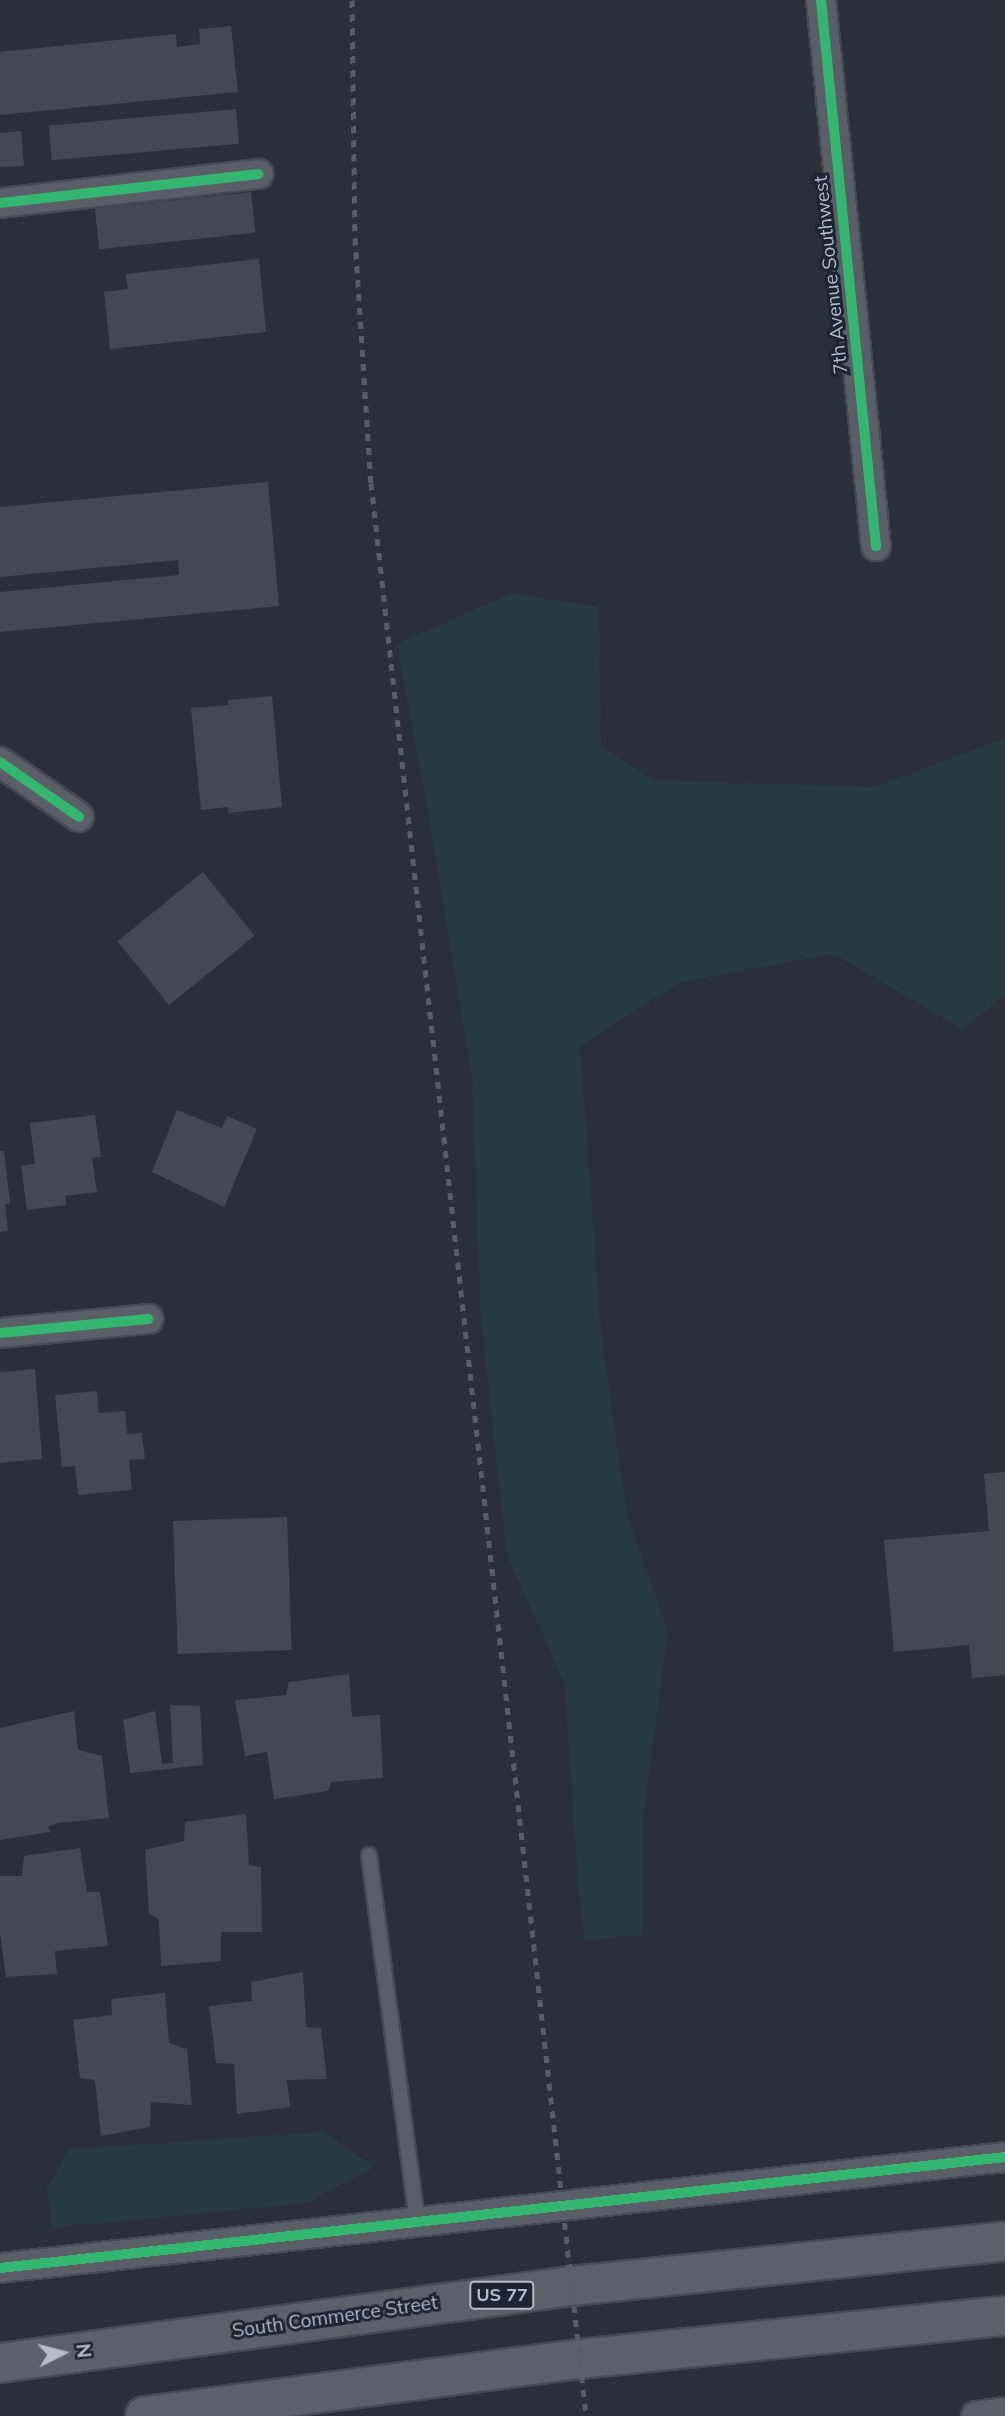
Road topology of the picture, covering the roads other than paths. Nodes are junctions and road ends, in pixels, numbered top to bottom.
1 (821, 0) edge
2 (258, 174) dead end
3 (0, 203) edge
4 (876, 547) dead end
5 (0, 762) edge
6 (79, 817) dead end
7 (148, 1319) dead end
8 (0, 1333) edge
9 (369, 1855) dead end
10 (1005, 2157) edge
11 (417, 2222) junction
12 (1005, 2241) edge
13 (0, 2268) edge
14 (1005, 2316) edge
15 (0, 2362) edge
16 (145, 2416) edge

1 - 4 street, 7th Avenue Southwest
2 - 3 street
5 - 6 street
7 - 8 street
9 - 11 lane
10 - 11 street
11 - 13 street
12 - 15 main road, South Commerce Street / US 77
14 - 16 main road

